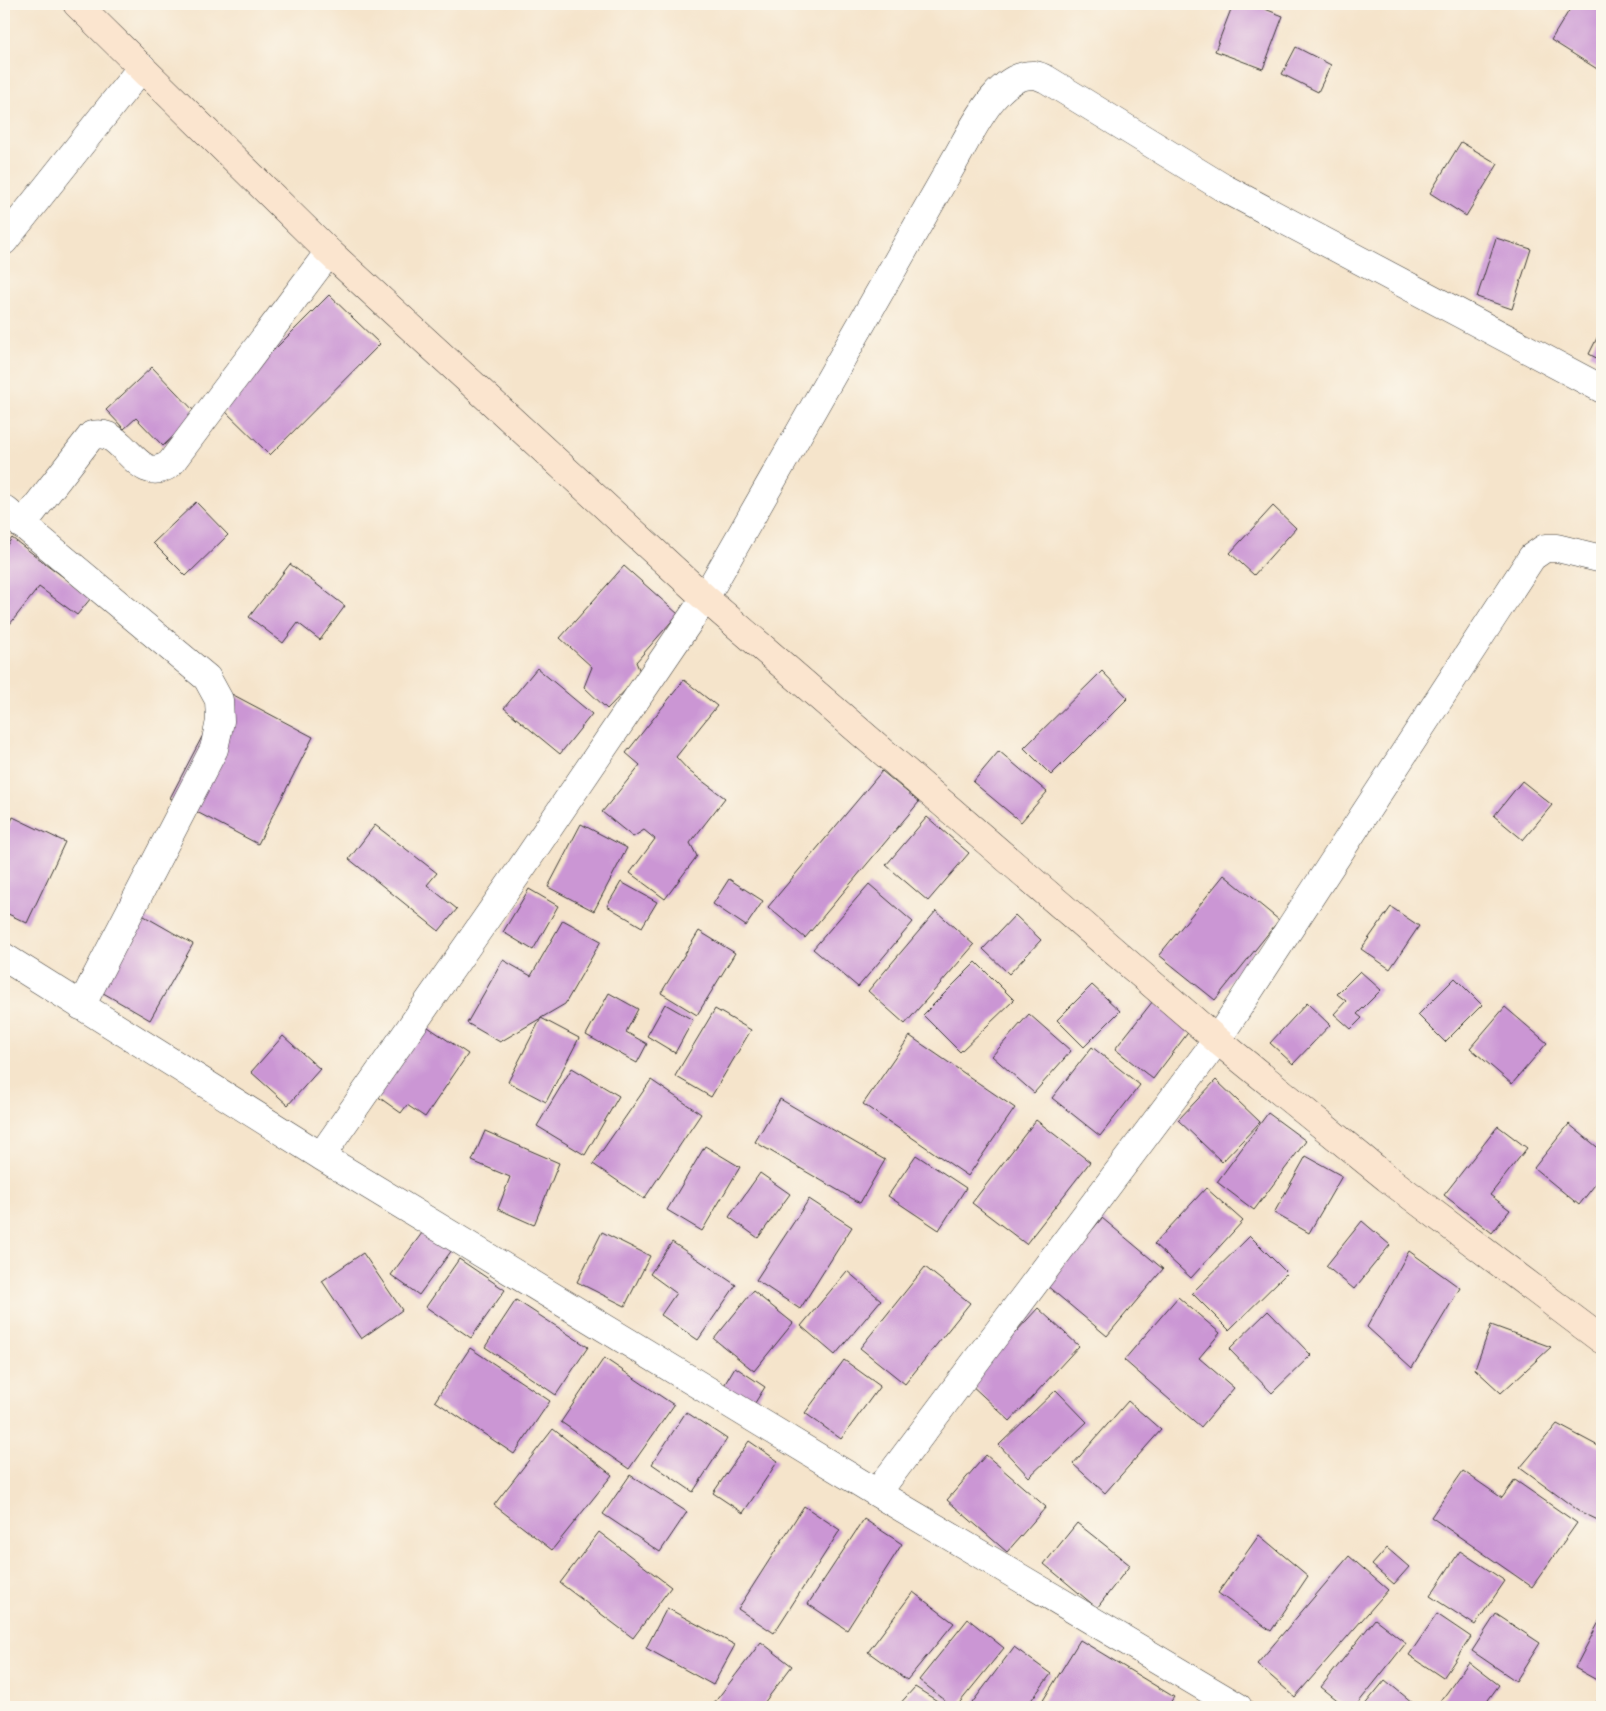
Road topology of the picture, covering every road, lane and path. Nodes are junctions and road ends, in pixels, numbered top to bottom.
1 (77, 4) edge
2 (142, 66) junction
3 (4, 241) edge
4 (329, 252) junction
5 (1602, 389) edge
6 (13, 517) edge
7 (1602, 559) edge
8 (705, 598) junction
9 (4, 957) edge
10 (81, 1006) junction
11 (1217, 1040) junction
12 (321, 1156) junction
13 (1602, 1340) edge
14 (877, 1493) junction
15 (1238, 1707) edge

1 - 2 street
2 - 3 street
2 - 4 street
4 - 6 street
4 - 8 street
5 - 8 street
6 - 10 street
7 - 11 street
8 - 11 street
8 - 12 street
9 - 10 street
10 - 12 street
11 - 13 street
11 - 14 street
12 - 14 street
14 - 15 street

